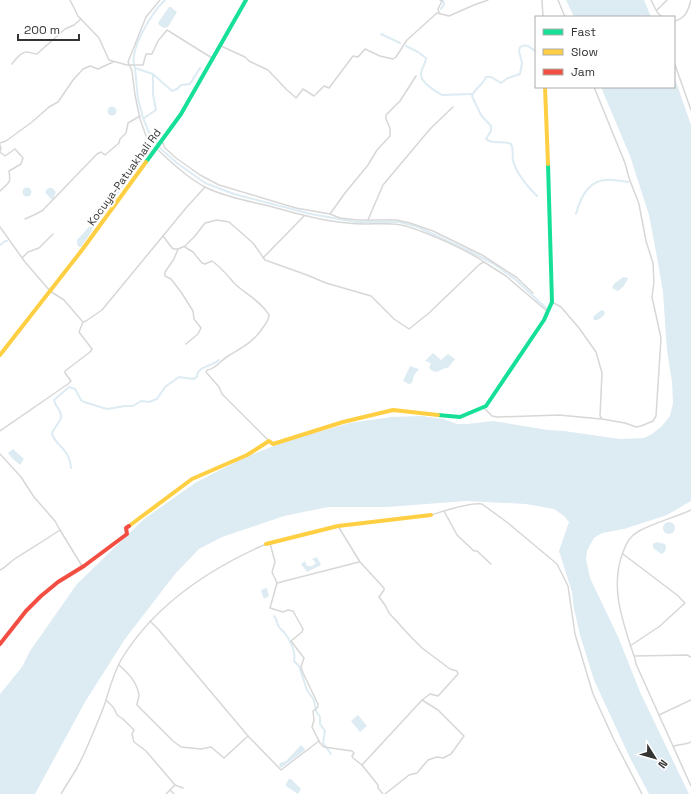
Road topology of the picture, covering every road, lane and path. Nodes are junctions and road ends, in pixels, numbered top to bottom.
1 (70, 0) edge
2 (160, 0) edge
3 (246, 0) edge
4 (440, 0) edge
5 (488, 0) edge
6 (542, 0) edge
7 (558, 0) edge
8 (651, 0) edge
9 (667, 0) edge
10 (691, 0) edge
11 (657, 11) junction
12 (439, 13) junction
13 (543, 16) edge
14 (565, 16) edge
15 (661, 16) edge
16 (81, 19) junction
17 (675, 21) edge
18 (221, 46) junction
19 (213, 58) junction
20 (113, 62) dead end
21 (12, 64) dead end
22 (675, 65) edge
23 (132, 66) junction
24 (416, 76) dead end
25 (545, 88) edge
26 (594, 88) edge
27 (453, 107) dead end
28 (691, 110) edge
29 (140, 116) junction
30 (149, 139) dead end
31 (162, 141) junction
32 (0, 144) edge
33 (157, 147) junction
34 (206, 187) junction
35 (0, 191) edge
36 (330, 214) junction
37 (304, 216) junction
38 (25, 219) dead end
39 (368, 220) junction
40 (0, 227) edge
41 (53, 234) dead end
42 (163, 236) junction
43 (185, 246) junction
44 (178, 249) junction
45 (22, 258) junction
46 (263, 258) junction
47 (484, 262) junction
48 (50, 291) junction
49 (533, 293) dead end
50 (552, 302) junction
51 (548, 312) junction
52 (83, 322) junction
53 (186, 344) dead end
54 (0, 354) edge
55 (483, 408) junction
56 (602, 419) junction
57 (0, 432) edge
58 (269, 441) junction
59 (0, 454) edge
60 (691, 510) edge
61 (444, 511) junction
62 (431, 515) joint
63 (338, 526) junction
64 (60, 530) junction
65 (268, 543) junction
66 (623, 554) junction
67 (360, 562) junction
68 (491, 564) dead end
69 (82, 566) dead end
70 (0, 570) edge
71 (278, 583) junction
72 (150, 621) junction
73 (0, 644) edge
74 (630, 646) junction
75 (635, 656) junction
76 (691, 657) edge
77 (119, 665) junction
78 (106, 700) junction
79 (422, 700) junction
80 (691, 700) edge
81 (659, 715) junction
82 (248, 736) junction
83 (319, 741) junction
84 (691, 742) edge
85 (674, 746) junction
86 (362, 765) junction
87 (175, 785) junction
88 (691, 786) edge
89 (183, 788) dead end
90 (170, 790) junction
91 (61, 794) edge
92 (166, 794) edge
93 (174, 794) edge
94 (384, 794) edge
95 (642, 794) edge

1 - 16 street
2 - 23 street
3 - 18 street, Kocuya-Patuakhali Rd
4 - 12 street
5 - 12 street
6 - 13 street
7 - 14 street
8 - 11 street
9 - 11 street
10 - 17 street
11 - 15 street
12 - 18 street
16 - 21 street
16 - 23 street
18 - 19 street, Kocuya-Patuakhali Rd
19 - 23 street
19 - 31 street, Kocuya-Patuakhali Rd
20 - 32 street
22 - 28 street
23 - 29 street
24 - 36 street
25 - 50 street
26 - 56 street
27 - 39 street
29 - 30 street
29 - 38 street
31 - 33 street, Kocuya-Patuakhali Rd
31 - 36 street
32 - 35 street
33 - 34 street
33 - 48 street, Kocuya-Patuakhali Rd
34 - 37 street
34 - 42 street
36 - 39 street
37 - 46 street
37 - 47 street
39 - 49 street
40 - 45 street
41 - 45 street
42 - 44 street
42 - 52 street
43 - 44 street
43 - 46 street
43 - 58 street
44 - 53 street
45 - 48 street
46 - 47 street
47 - 51 street
48 - 52 street
48 - 54 street, Kocuya-Patuakhali Rd
50 - 51 street
50 - 56 street
51 - 55 street
52 - 57 street
55 - 56 street
55 - 58 street
58 - 73 street
59 - 64 street
60 - 66 street
61 - 62 street
61 - 68 street
61 - 95 street
62 - 63 street
63 - 65 street
63 - 67 street
64 - 69 street
64 - 70 street
65 - 71 street
65 - 72 street
66 - 74 street
66 - 74 street
67 - 71 street
67 - 79 street
71 - 83 street
72 - 77 street
72 - 82 street
74 - 75 street
75 - 76 street
75 - 81 street
77 - 78 street
77 - 82 street
78 - 87 street
78 - 91 street
79 - 86 street
79 - 94 street
80 - 81 street
81 - 85 street
82 - 83 street
83 - 86 street
84 - 85 street
85 - 88 street
86 - 94 street
87 - 89 street
87 - 90 street
90 - 92 street
90 - 93 street

